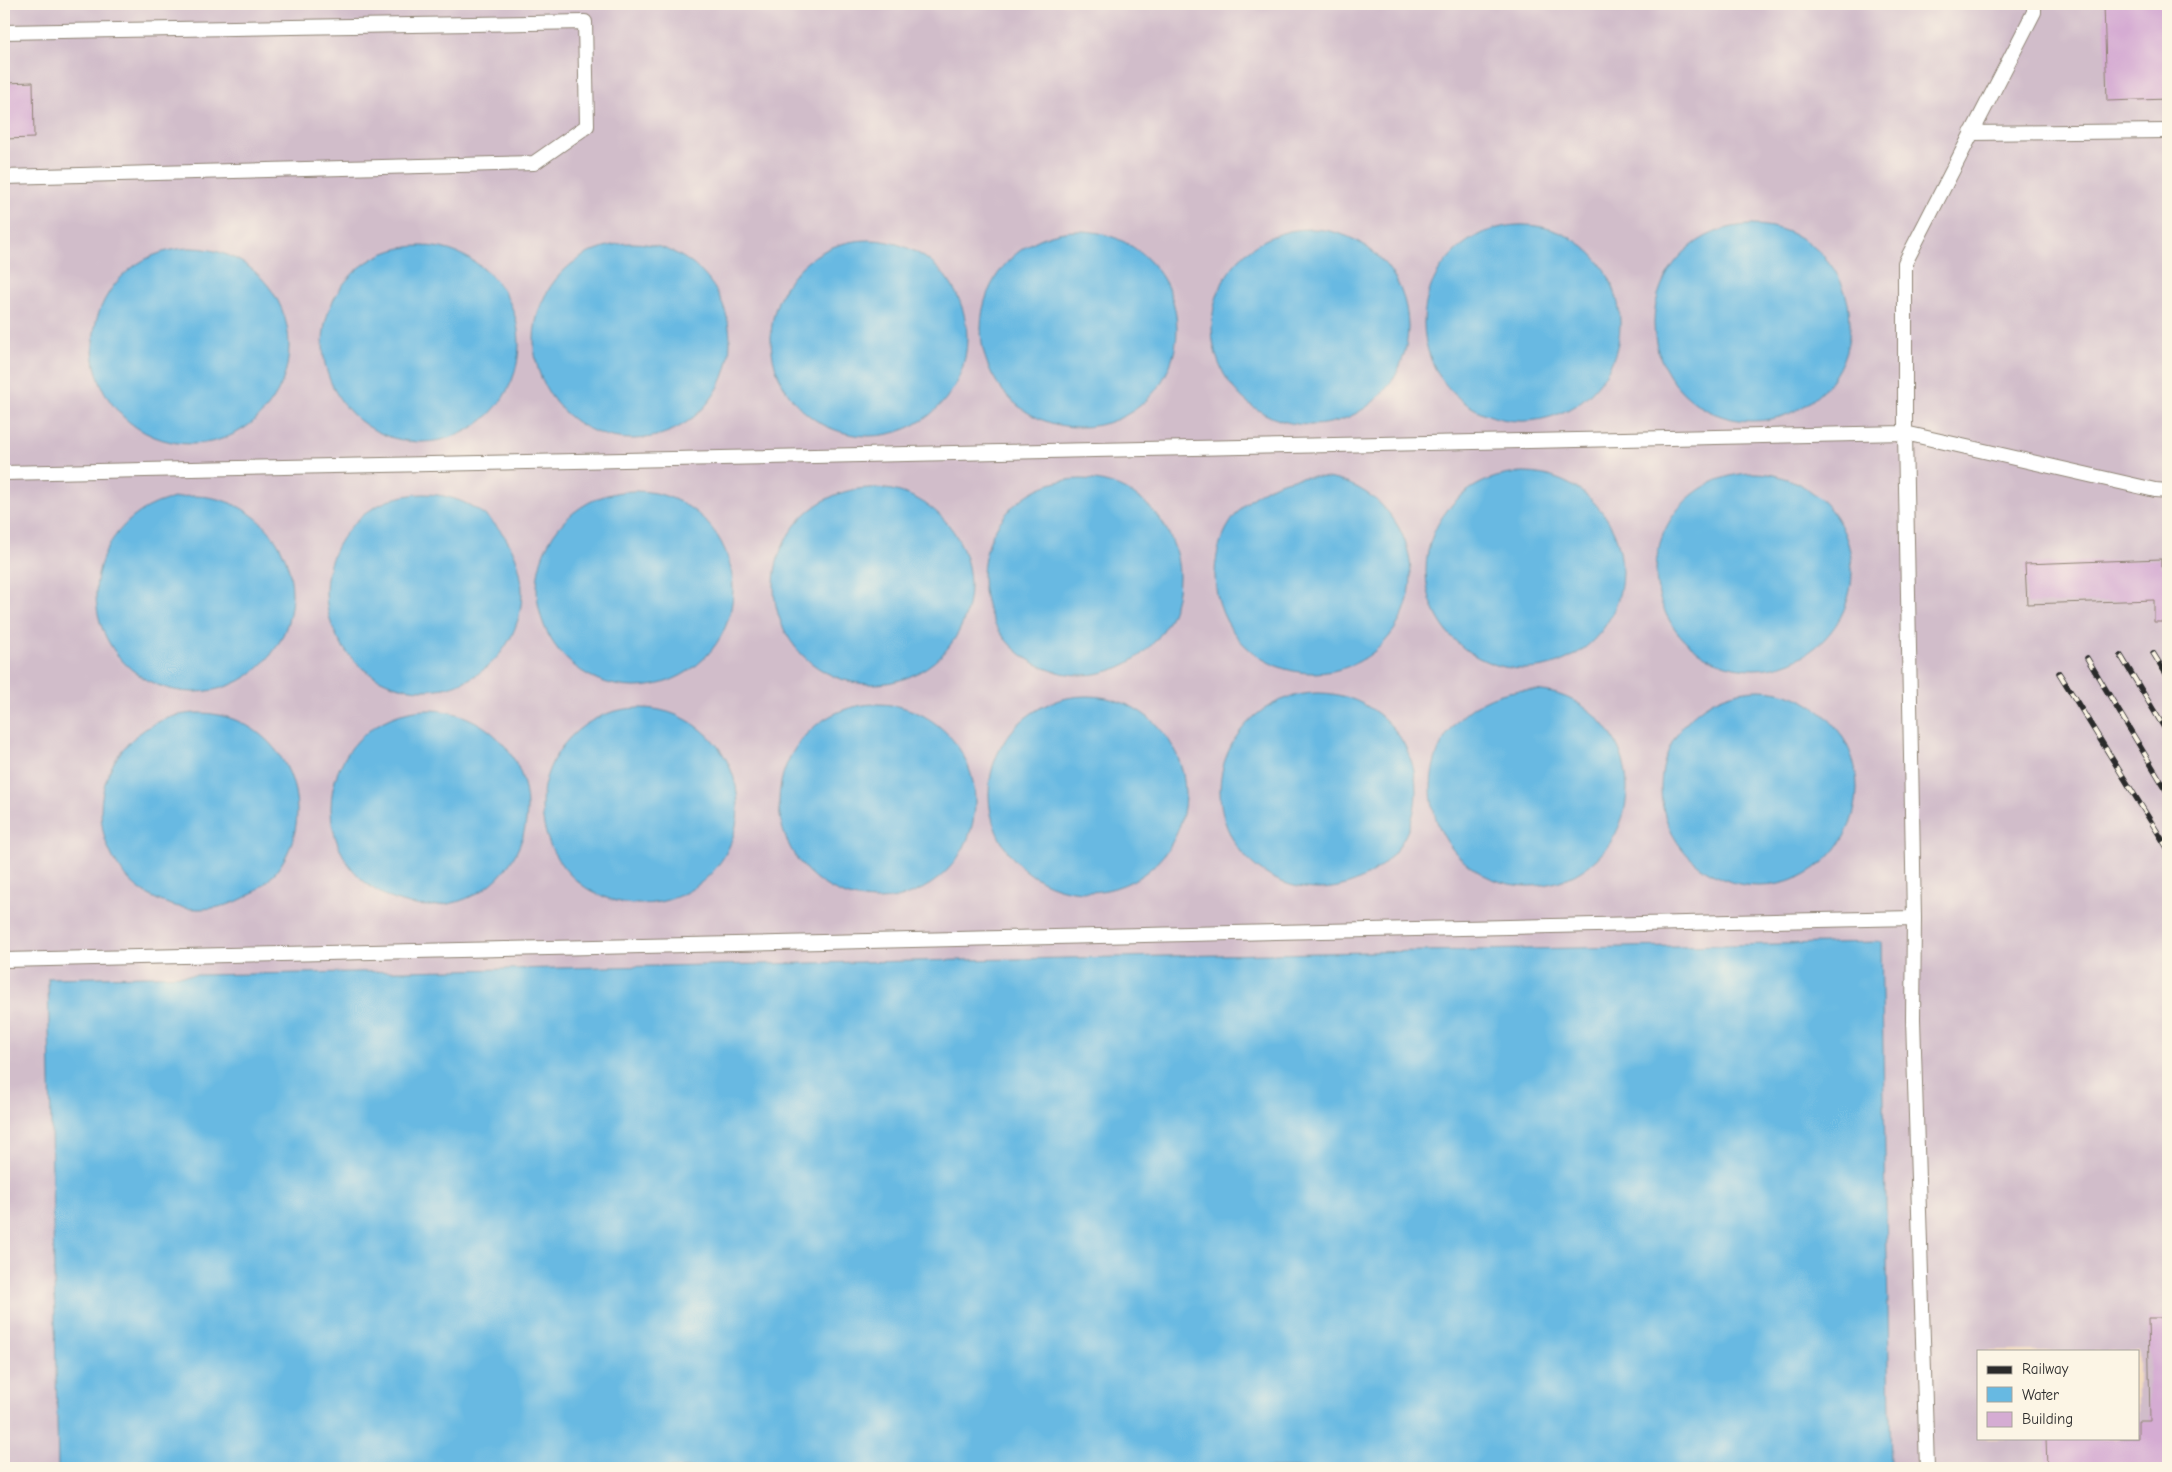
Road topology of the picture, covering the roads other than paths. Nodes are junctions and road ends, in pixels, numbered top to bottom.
1 (2034, 4) edge
2 (4, 32) edge
3 (2168, 131) edge
4 (1971, 133) junction
5 (4, 177) edge
6 (1905, 433) junction
7 (4, 473) edge
8 (2168, 491) edge
9 (1914, 918) junction
10 (4, 960) edge
11 (1927, 1468) edge

1 - 4 lane
2 - 5 lane
3 - 4 lane
4 - 6 lane
6 - 7 lane
6 - 8 lane
6 - 9 lane
9 - 10 lane
9 - 11 lane

